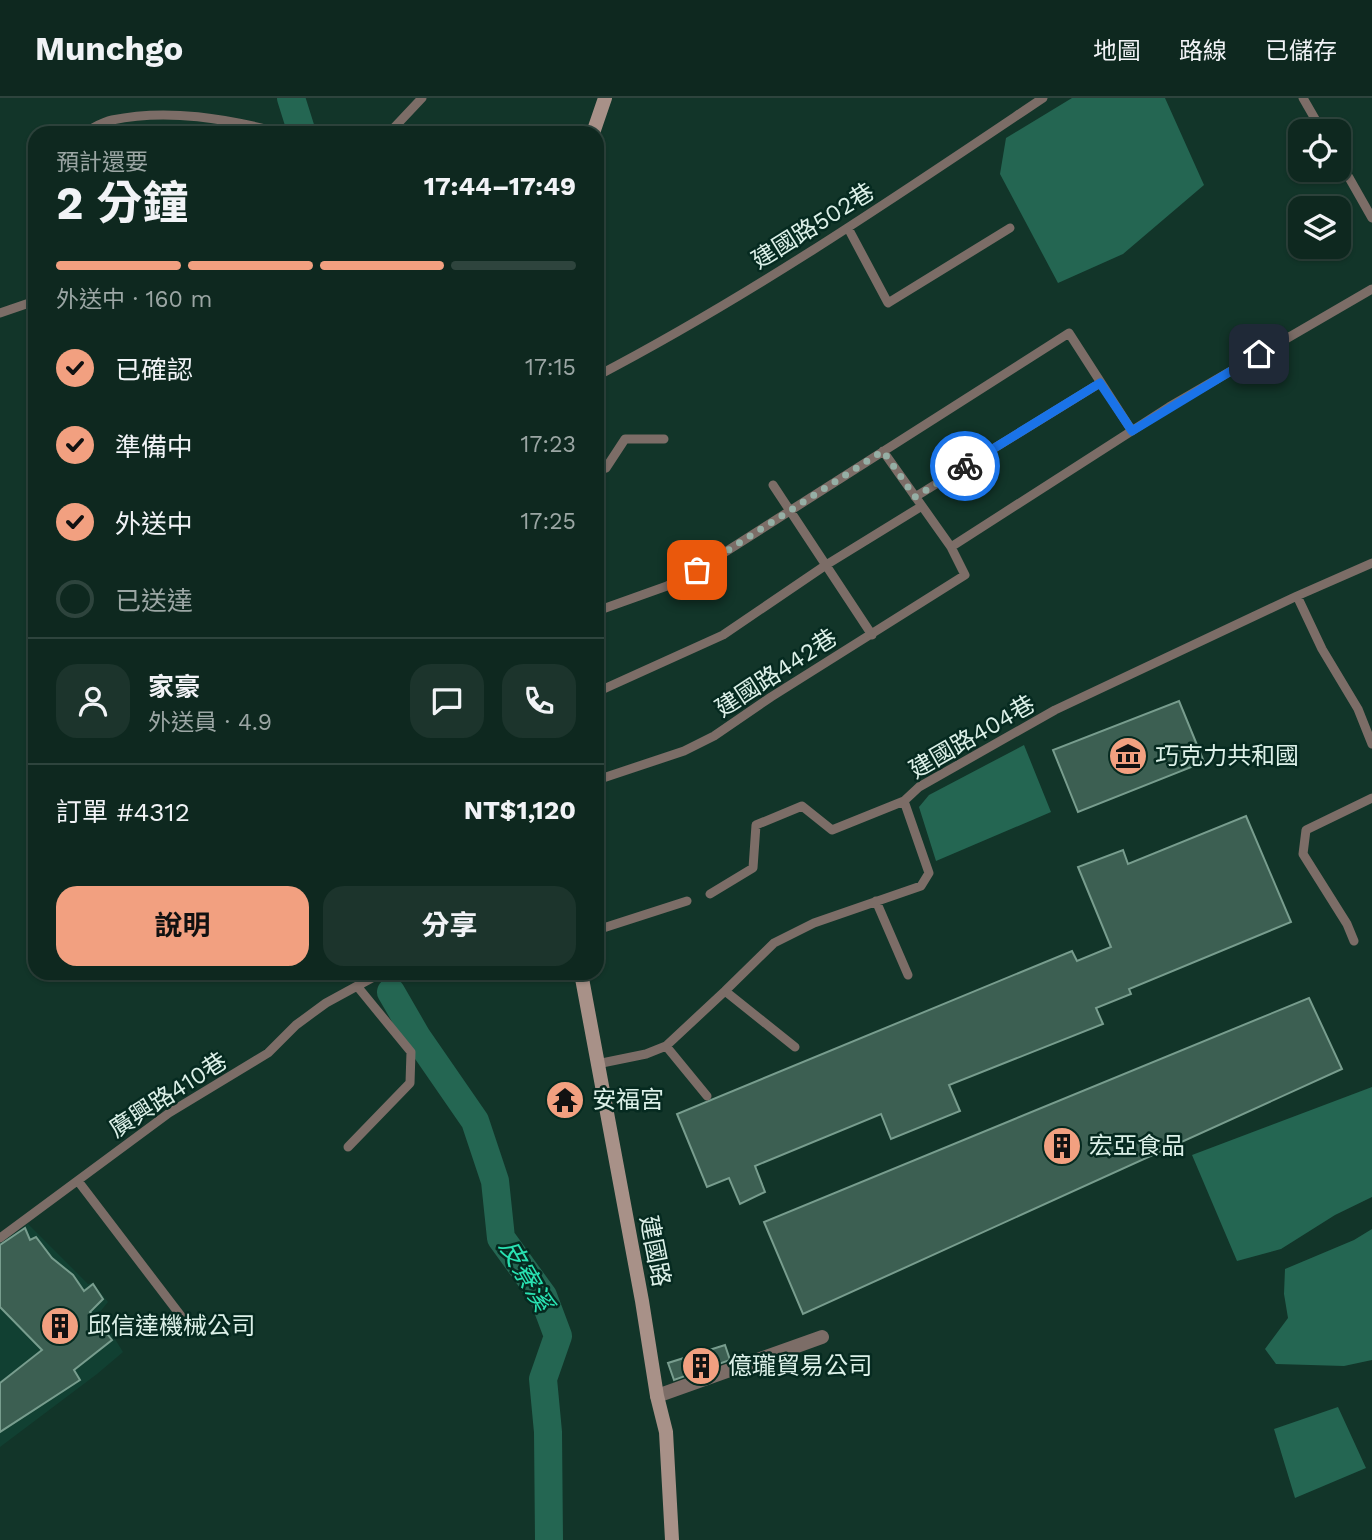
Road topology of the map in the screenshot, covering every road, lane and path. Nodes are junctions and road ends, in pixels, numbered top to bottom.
1 (422, 98) edge
2 (605, 98) edge
3 (1043, 98) edge
4 (1303, 98) edge
5 (1315, 119) edge
6 (98, 126) edge
7 (254, 126) edge
8 (396, 126) edge
9 (595, 126) edge
10 (1351, 181) edge
11 (1372, 218) edge
12 (848, 228) junction
13 (1010, 228) dead end
14 (1372, 289) edge
15 (28, 303) edge
16 (0, 313) edge
17 (604, 372) edge
18 (1100, 383) junction
19 (1132, 431) junction
20 (664, 439) dead end
21 (883, 451) junction
22 (604, 468) edge
23 (773, 485) dead end
24 (915, 497) junction
25 (922, 506) junction
26 (789, 510) junction
27 (951, 547) junction
28 (1372, 563) edge
29 (826, 565) junction
30 (1297, 596) junction
31 (604, 608) edge
32 (872, 635) junction
33 (604, 689) edge
34 (1372, 744) edge
35 (604, 777) edge
36 (1372, 798) edge
37 (904, 802) junction
38 (710, 894) dead end
39 (687, 901) dead end
40 (876, 901) junction
41 (604, 928) edge
42 (1354, 941) dead end
43 (908, 975) dead end
44 (368, 980) edge
45 (581, 980) edge
46 (357, 986) junction
47 (725, 991) junction
48 (666, 1046) junction
49 (795, 1048) dead end
50 (597, 1064) junction
51 (707, 1096) dead end
52 (348, 1147) dead end
53 (78, 1181) junction
54 (0, 1238) edge
55 (181, 1315) dead end
56 (822, 1337) dead end
57 (657, 1396) junction
58 (673, 1540) edge

1 - 8 lane
2 - 9 street
3 - 12 lane, 建國路502巷
4 - 5 lane
6 - 7 lane
10 - 11 lane
12 - 13 lane
12 - 17 lane, 建國路502巷
14 - 19 lane
15 - 16 lane
18 - 19 lane
18 - 21 lane
18 - 24 lane
19 - 27 lane
20 - 22 lane
21 - 24 lane
21 - 26 lane
23 - 26 lane
24 - 25 lane
25 - 27 lane
25 - 29 lane
26 - 29 lane
26 - 31 lane
27 - 32 lane, 建國路442巷
28 - 30 lane, 建國路404巷
29 - 32 lane
29 - 33 lane
30 - 34 lane
30 - 37 lane, 建國路404巷
32 - 35 lane, 建國路442巷
36 - 42 lane
37 - 38 lane
37 - 40 lane, 建國路404巷
39 - 41 lane
40 - 43 lane
40 - 47 lane, 建國路404巷
44 - 46 lane, 廣興路410巷
45 - 50 street, 建國路
46 - 52 lane
46 - 53 lane, 廣興路410巷
47 - 48 lane, 建國路404巷
47 - 49 lane
48 - 50 lane, 建國路404巷
48 - 51 lane
50 - 57 street, 建國路
53 - 54 lane, 廣興路410巷
53 - 55 lane
56 - 57 street
57 - 58 street, 建國路

